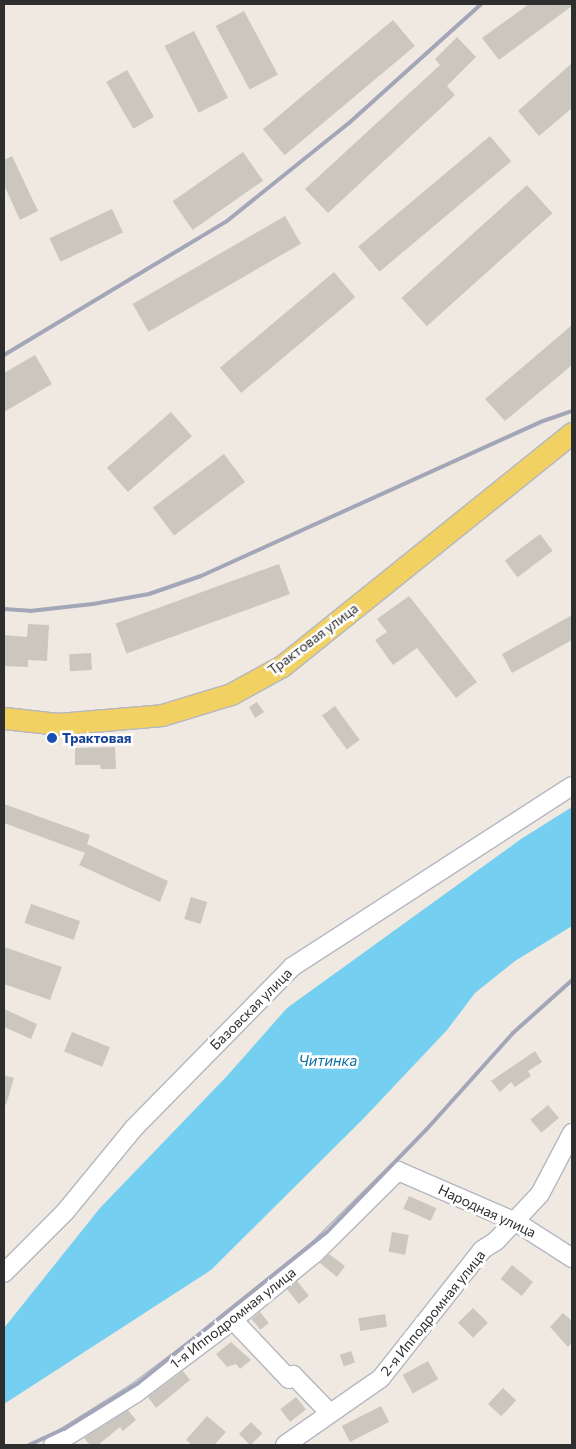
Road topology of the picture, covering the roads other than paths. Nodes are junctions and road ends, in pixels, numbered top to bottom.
1 (572, 434) edge
2 (4, 718) edge
3 (572, 786) edge
4 (572, 1133) edge
5 (398, 1170) joint
6 (516, 1222) junction
7 (572, 1258) edge
8 (4, 1273) edge
9 (233, 1320) junction
10 (329, 1412) junction
11 (53, 1445) edge
12 (285, 1445) edge

1 - 2 main road, Трактовая улица
3 - 8 street, Базовская улица
4 - 6 street, 2-я Ипподромная улица
5 - 6 street, Народная улица
5 - 9 street, 1-я Ипподромная улица
6 - 7 street, Народная улица
6 - 10 street, 2-я Ипподромная улица
9 - 10 street
9 - 11 street, 1-я Ипподромная улица
10 - 12 street, 2-я Ипподромная улица

